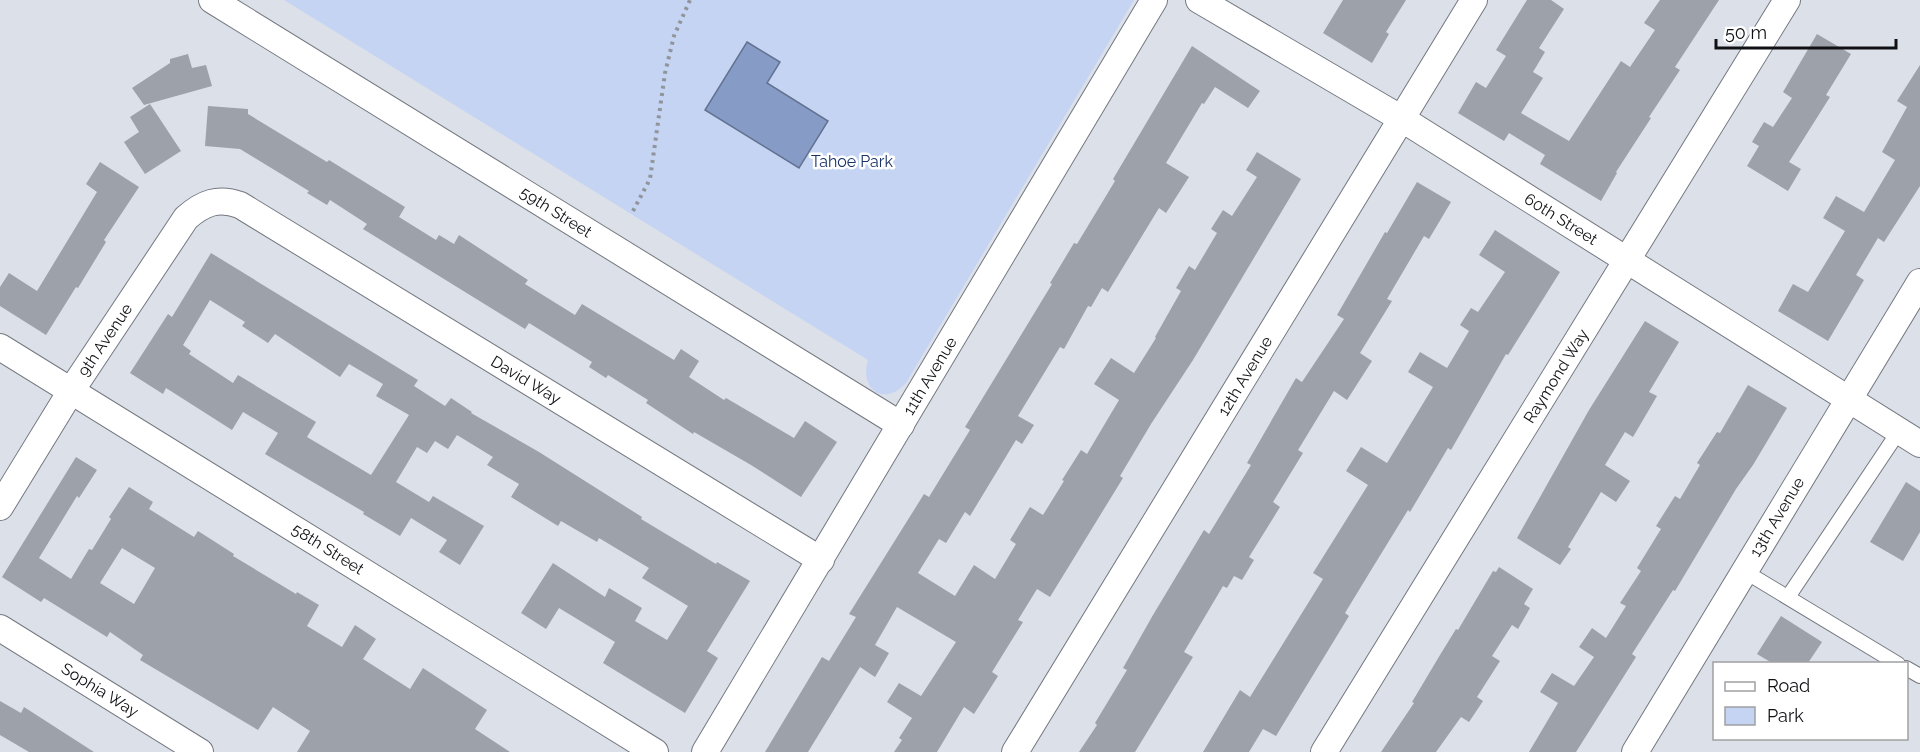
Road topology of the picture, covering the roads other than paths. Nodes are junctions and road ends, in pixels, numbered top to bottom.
1 (212, 0) edge
2 (1154, 0) edge
3 (1199, 0) edge
4 (1474, 0) edge
5 (1787, 0) edge
6 (1402, 119) junction
7 (230, 201) joint
8 (1628, 261) junction
9 (1920, 282) edge
10 (0, 347) edge
11 (71, 391) junction
12 (1847, 399) junction
13 (901, 424) junction
14 (1909, 437) edge
15 (0, 507) edge
16 (821, 560) junction
17 (1744, 571) junction
18 (1788, 597) junction
19 (0, 628) edge
20 (1896, 662) edge
21 (200, 752) edge
22 (655, 752) edge
23 (705, 752) edge
24 (1015, 752) edge
25 (1324, 752) edge
26 (1635, 752) edge

1 - 13 street, 59th Street
2 - 13 street, 11th Avenue
3 - 6 street, 60th Street
4 - 6 street, 12th Avenue
5 - 8 street, Raymond Way
6 - 8 street, 60th Street
6 - 24 street, 12th Avenue
7 - 11 street, 9th Avenue
7 - 16 street, David Way
8 - 12 street, 60th Street
8 - 25 street, Raymond Way
9 - 12 street, 13th Avenue
10 - 11 street, 58th Street
11 - 15 street, 9th Avenue
11 - 22 street, 58th Street
12 - 14 street, 60th Street
12 - 17 street, 13th Avenue
13 - 16 street, 11th Avenue
14 - 18 lane
16 - 23 street, 11th Avenue
17 - 18 lane
17 - 26 street, 13th Avenue
18 - 20 lane
19 - 21 street, Sophia Way

